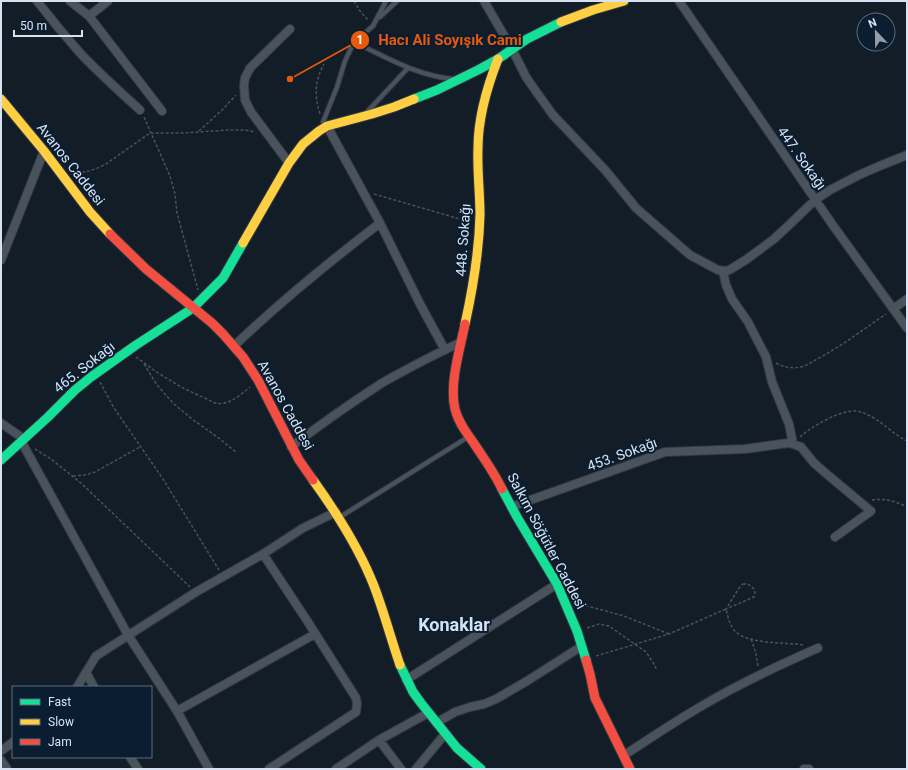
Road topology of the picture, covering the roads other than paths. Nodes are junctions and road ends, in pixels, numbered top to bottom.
1 (37, 1) edge
2 (70, 1) edge
3 (108, 1) edge
4 (386, 1) edge
5 (397, 1) edge
6 (484, 1) edge
7 (624, 1) edge
8 (679, 1) edge
9 (89, 16) junction
10 (378, 18) junction
11 (290, 29) dead end
12 (354, 42) junction
13 (512, 48) junction
14 (498, 58) junction
15 (408, 68) junction
16 (460, 79) junction
17 (1, 99) edge
18 (4, 110) edge
19 (140, 110) road end
20 (162, 111) dead end
21 (362, 117) junction
22 (325, 124) junction
23 (44, 151) junction
24 (907, 155) edge
25 (289, 163) junction
26 (815, 200) junction
27 (380, 223) junction
28 (1, 260) edge
29 (722, 271) junction
30 (907, 299) edge
31 (193, 308) junction
32 (893, 309) junction
33 (907, 328) edge
34 (461, 342) junction
35 (234, 346) junction
36 (445, 350) junction
37 (1, 423) edge
38 (460, 423) joint
39 (469, 437) junction
40 (22, 440) junction
41 (793, 444) junction
42 (291, 447) junction
43 (1, 460) edge
44 (511, 507) junction
45 (338, 515) junction
46 (835, 537) dead end
47 (263, 554) junction
48 (557, 584) junction
49 (315, 634) junction
50 (128, 635) junction
51 (582, 646) junction
52 (818, 648) road end
53 (86, 672) junction
54 (406, 680) junction
55 (78, 686) edge
56 (93, 686) edge
57 (177, 711) junction
58 (428, 713) junction
59 (436, 723) junction
60 (445, 734) junction
61 (379, 740) junction
62 (12, 743) edge
63 (1, 751) edge
64 (623, 756) junction
65 (131, 758) edge
66 (1, 760) edge
67 (7, 769) edge
68 (138, 769) edge
69 (209, 769) edge
70 (269, 769) edge
71 (336, 769) edge
72 (401, 769) edge
73 (416, 769) edge
74 (481, 769) edge
75 (630, 769) edge
76 (804, 769) edge
77 (809, 769) edge

1 - 19 street
2 - 9 street
3 - 9 street
4 - 10 lane
5 - 10 lane
6 - 13 street
7 - 13 street
8 - 26 street, 447. Sokağı
9 - 20 street
10 - 12 lane
11 - 25 street
12 - 15 lane
12 - 22 lane
13 - 14 street
13 - 29 street
14 - 16 street
14 - 34 street, 448. Sokağı
15 - 16 lane
15 - 21 lane
16 - 21 street
17 - 18 street, Avanos Caddesi
18 - 23 street, Avanos Caddesi
21 - 22 street
22 - 25 street, 465. Sokağı
22 - 27 street
23 - 28 street
23 - 31 street, Avanos Caddesi
24 - 26 street
25 - 31 street, 465. Sokağı
26 - 29 street
26 - 32 street, 447. Sokağı
27 - 35 street
27 - 36 street
29 - 41 street
30 - 32 street
31 - 35 street, Avanos Caddesi
31 - 40 street, 465. Sokağı
32 - 33 street, 447. Sokağı
34 - 36 street
34 - 38 street, 448. Sokağı
35 - 42 street, Avanos Caddesi
36 - 42 street
37 - 40 street
38 - 39 street, Salkım Söğütler Caddesi
39 - 44 street, Salkım Söğütler Caddesi
39 - 45 lane
40 - 43 street, 465. Sokağı
40 - 50 street
41 - 44 street, 453. Sokağı
41 - 46 street
42 - 45 street, Avanos Caddesi
44 - 48 street, Salkım Söğütler Caddesi
45 - 47 street
45 - 54 street, Avanos Caddesi
47 - 49 street
47 - 50 street
48 - 51 street, Salkım Söğütler Caddesi
48 - 54 street
49 - 57 street
49 - 70 street
50 - 53 street
50 - 57 street
51 - 59 street
51 - 64 street, Salkım Söğütler Caddesi
52 - 64 street
53 - 55 street
53 - 56 street
54 - 58 street, Avanos Caddesi
57 - 69 street
58 - 59 street, Avanos Caddesi
58 - 61 street
59 - 60 street, Avanos Caddesi
60 - 73 street
60 - 74 street, Avanos Caddesi
61 - 71 street
61 - 72 street
62 - 63 street
64 - 75 street, Salkım Söğütler Caddesi
65 - 68 street
66 - 67 street
76 - 77 street

